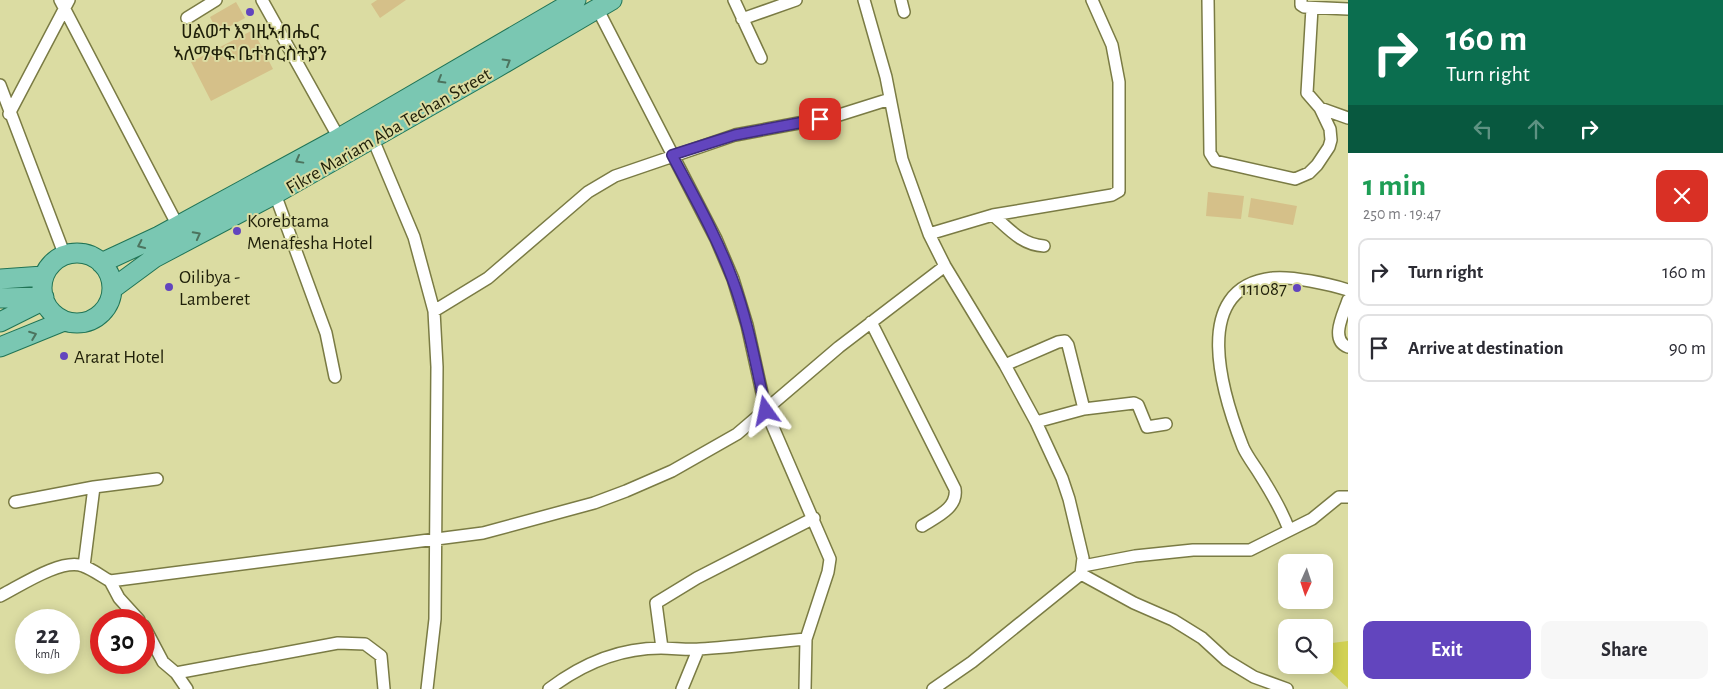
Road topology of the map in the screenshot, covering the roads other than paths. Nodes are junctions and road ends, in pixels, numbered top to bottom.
1 (216, 0) edge
2 (262, 0) edge
3 (576, 0) edge
4 (734, 0) edge
5 (796, 0) edge
6 (864, 0) edge
7 (902, 0) edge
8 (1092, 0) edge
9 (1208, 0) edge
10 (1301, 0) edge
11 (64, 3) edge
12 (604, 4) edge
13 (1330, 4) edge
14 (1312, 8) junction
15 (1348, 9) edge
16 (904, 12) dead end
17 (188, 18) dead end
18 (742, 19) junction
19 (761, 58) dead end
20 (0, 86) edge
21 (890, 99) junction
22 (1320, 108) junction
23 (9, 114) junction
24 (1348, 118) edge
25 (372, 137) junction
26 (339, 138) junction
27 (672, 155) junction
28 (275, 194) junction
29 (993, 215) junction
30 (178, 226) junction
31 (929, 234) junction
32 (1044, 246) dead end
33 (65, 256) junction
34 (101, 263) junction
35 (945, 266) junction
36 (43, 276) junction
37 (0, 279) edge
38 (112, 289) junction
39 (1348, 290) edge
40 (0, 298) edge
41 (44, 298) junction
42 (1348, 300) edge
43 (434, 311) junction
44 (64, 320) junction
45 (0, 322) edge
46 (871, 322) junction
47 (0, 347) edge
48 (1348, 347) edge
49 (1005, 364) junction
50 (335, 377) dead end
51 (1084, 409) junction
52 (766, 411) junction
53 (1036, 422) junction
54 (1166, 424) dead end
55 (157, 479) dead end
56 (94, 487) junction
57 (1348, 497) edge
58 (16, 502) dead end
59 (814, 518) junction
60 (922, 526) dead end
61 (1289, 530) junction
62 (435, 539) junction
63 (84, 566) junction
64 (1082, 570) junction
65 (110, 581) junction
66 (0, 596) edge
67 (129, 609) edge
68 (806, 639) junction
69 (155, 647) edge
70 (662, 648) junction
71 (698, 650) junction
72 (176, 672) junction
73 (187, 689) edge
74 (384, 689) edge
75 (427, 689) edge
76 (549, 689) edge
77 (682, 689) edge
78 (805, 689) edge
79 (933, 689) edge
80 (1287, 689) edge

1 - 17 street
2 - 26 street
3 -> 26 main road, Fikre Mariam Aba Techan Street
4 - 18 street
5 - 18 street
6 - 21 street
7 - 16 street
8 - 29 street
9 - 22 street
10 - 14 street
11 - 23 street
11 - 30 street
25 -> 12 main road, Fikre Mariam Aba Techan Street
12 - 27 street
13 - 14 street
13 - 15 street
14 - 22 street
18 - 19 street
20 - 23 street
21 - 27 street
21 - 31 street
22 - 24 street
23 - 33 street
25 - 28 main road, Fikre Mariam Aba Techan Street
25 - 43 street
26 -> 30 main road, Fikre Mariam Aba Techan Street
27 - 43 street
27 - 52 street
38 -> 28 main road, Fikre Mariam Aba Techan Street
28 - 50 street
29 - 31 street
29 - 32 street
30 -> 34 main road, Fikre Mariam Aba Techan Street
31 - 35 street
33 - 34 main road
33 - 36 main road
34 - 38 main road
35 - 46 street
35 - 49 street
36 - 37 main road
36 - 41 main road
38 - 44 main road
39 - 61 street
40 - 41 main road
41 - 44 main road
41 - 45 main road
42 - 48 street
43 - 62 street
47 -> 44 main road
46 - 52 street
46 - 60 street
49 - 51 street
49 - 53 street
51 - 53 street
51 - 54 street
52 - 59 street
52 - 62 street
53 - 64 street
55 - 56 street
56 - 58 street
56 - 63 street
57 - 61 street
59 - 68 street
59 - 70 street
61 - 64 street
62 - 65 street
62 - 75 street
63 - 65 street
63 - 66 street
64 - 79 street
64 - 80 street
65 - 67 street
68 - 71 street
68 - 78 street
69 - 72 street
70 - 71 street
70 - 76 street
71 - 77 street
72 - 73 street
72 - 74 street

